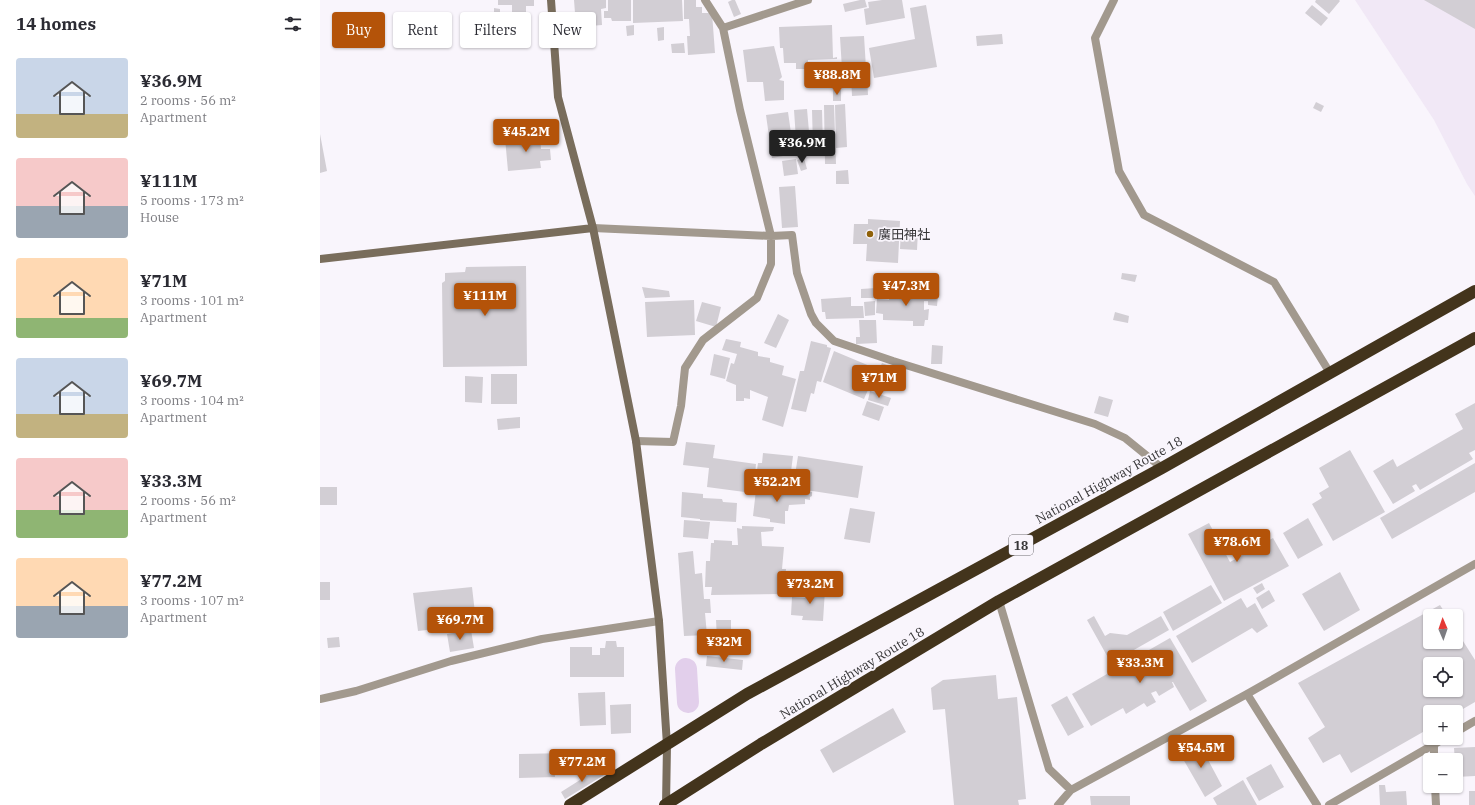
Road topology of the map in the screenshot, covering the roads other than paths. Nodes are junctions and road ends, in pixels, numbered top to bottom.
1 (550, 0) edge
2 (706, 0) edge
3 (808, 0) edge
4 (1114, 0) edge
5 (723, 28) junction
6 (593, 228) junction
7 (771, 236) junction
8 (320, 259) edge
9 (1475, 291) edge
10 (1475, 338) edge
11 (1330, 373) junction
12 (636, 441) junction
13 (1162, 468) junction
14 (1475, 564) edge
15 (999, 601) junction
16 (659, 621) junction
17 (1247, 694) junction
18 (320, 699) edge
19 (1475, 721) edge
20 (1463, 728) edge
21 (667, 745) junction
22 (1434, 745) joint
23 (1434, 753) edge
24 (1071, 790) junction
25 (1435, 793) edge
26 (570, 805) edge
27 (666, 805) edge
28 (1058, 805) edge
29 (1317, 805) edge
30 (1329, 805) edge
31 (1436, 805) edge

1 - 6 street
2 - 5 street
3 - 5 street
4 - 11 street
5 - 7 street
6 - 7 street
6 - 8 street
6 - 12 street
7 - 12 street
7 - 13 street
9 - 11 highway, National Highway Route 18 / 18
10 - 15 highway, National Highway Route 18
11 - 13 highway, National Highway Route 18 / 18
12 - 16 street
13 - 21 highway, National Highway Route 18 / 18
14 - 17 street
15 - 24 street
15 - 27 highway, National Highway Route 18
16 - 18 street
16 - 21 street
17 - 24 street
17 - 29 street
19 - 20 street
21 - 26 highway, National Highway Route 18 / 18
21 - 27 street
22 - 23 street
22 - 30 street
24 - 28 street
25 - 31 street

